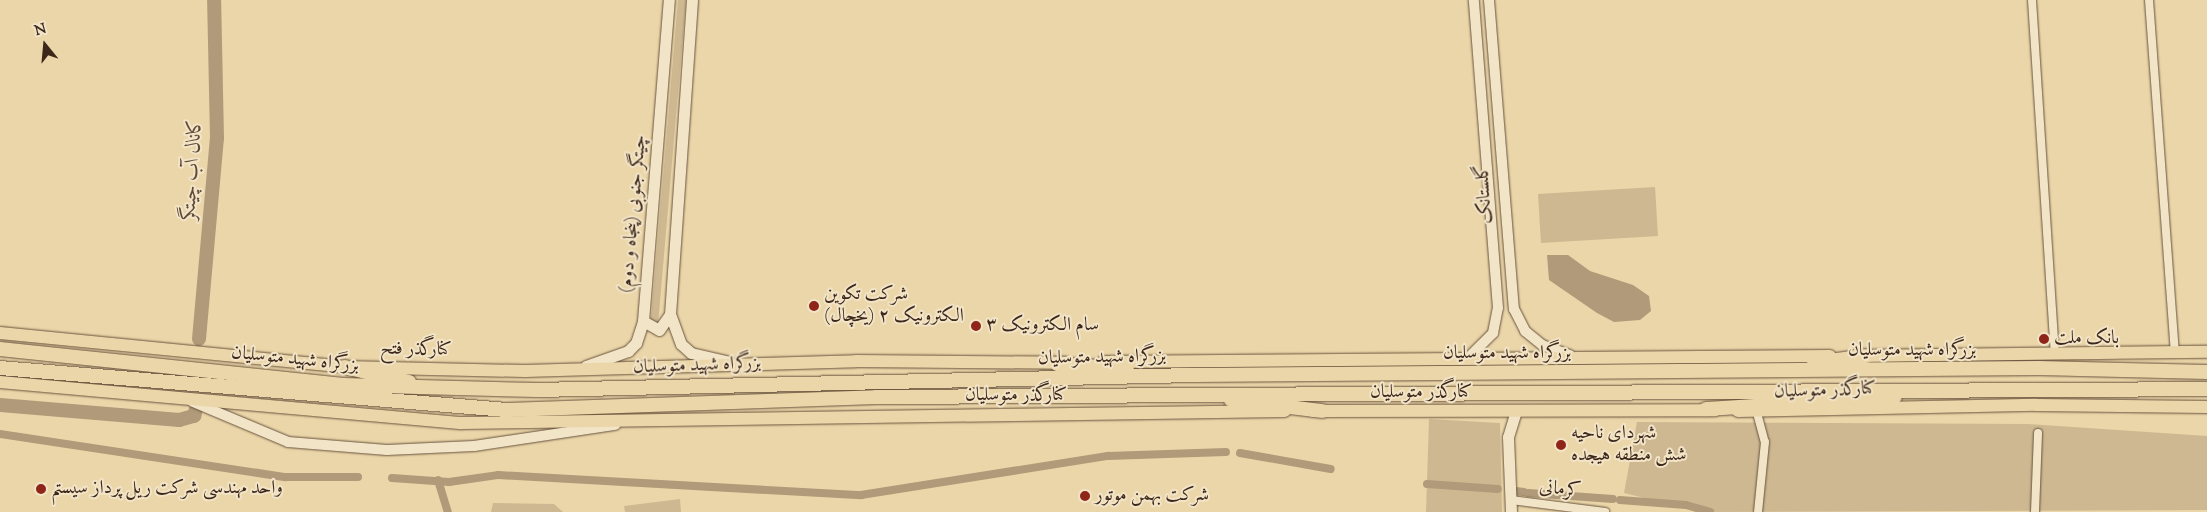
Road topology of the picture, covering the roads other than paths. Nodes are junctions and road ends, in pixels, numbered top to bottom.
1 (669, 0) edge
2 (692, 0) edge
3 (1474, 0) edge
4 (1489, 0) edge
5 (2032, 0) edge
6 (2149, 0) edge
7 (1508, 268) junction
8 (1493, 269) junction
9 (670, 314) junction
10 (643, 321) junction
11 (0, 333) edge
12 (0, 349) edge
13 (2055, 352) junction
14 (2175, 352) junction
15 (2207, 352) edge
16 (1470, 356) junction
17 (1570, 356) junction
18 (1866, 356) junction
19 (743, 363) junction
20 (1057, 364) junction
21 (345, 367) junction
22 (0, 368) edge
23 (555, 371) junction
24 (1755, 371) junction
25 (2207, 372) edge
26 (1195, 375) junction
27 (0, 382) edge
28 (436, 389) junction
29 (1958, 389) junction
30 (2207, 389) edge
31 (1195, 394) junction
32 (192, 401) junction
33 (2207, 407) edge
34 (1706, 409) junction
35 (1322, 411) junction
36 (1516, 411) junction
37 (1494, 412) junction
38 (1757, 413) junction
39 (634, 422) junction
40 (2038, 433) dead end
41 (1508, 437) junction
42 (1511, 500) junction
43 (1511, 512) edge
44 (1605, 512) edge
45 (1758, 512) edge
46 (2035, 512) edge

1 - 10 main road, چیتگر جنوبی (پنجاه و دوم)
2 - 9 main road
3 - 8 street, گلستانک
4 - 7 street, گلستانک
5 - 13 street
6 - 14 street
7 - 8 street
7 - 17 street, گلستانک
8 - 16 street, گلستانک
9 - 10 main road
9 - 19 main road
10 - 23 main road, چیتگر جنوبی (پنجاه و دوم)
11 - 21 main road, کنارگذر فتح
12 - 28 highway, بزرگراه شهید متوسلیان
13 - 14 main road, کنارگذر متوسلیان
13 - 18 main road, کنارگذر متوسلیان
14 - 15 main road, کنارگذر متوسلیان
16 - 17 main road, کنارگذر متوسلیان
16 - 20 main road, کنارگذر متوسلیان
17 - 18 main road, کنارگذر متوسلیان
18 - 24 highway
19 - 20 main road, کنارگذر متوسلیان
19 - 23 main road, کنارگذر فتح
20 - 26 highway
21 - 23 main road, کنارگذر فتح
21 - 28 highway
22 - 31 highway, بزرگراه شهید متوسلیان
24 - 25 highway, بزرگراه شهید متوسلیان
24 - 26 highway, بزرگراه شهید متوسلیان
26 - 28 highway, بزرگراه شهید متوسلیان
27 - 32 main road
29 - 30 highway, بزرگراه شهید متوسلیان
29 - 31 highway, بزرگراه شهید متوسلیان
29 - 34 highway
31 - 35 highway
32 - 39 main road
32 - 39 street
33 - 38 main road, کنارگذر متوسلیان
34 - 36 main road, کنارگذر متوسلیان
34 - 38 main road, کنارگذر متوسلیان
35 - 37 main road, کنارگذر متوسلیان
35 - 39 main road, کنارگذر متوسلیان
36 - 37 main road, کنارگذر متوسلیان
36 - 41 main road
37 - 41 main road
38 - 45 street
40 - 46 street
41 - 42 main road
42 - 43 main road
42 - 44 street, کرمانی

